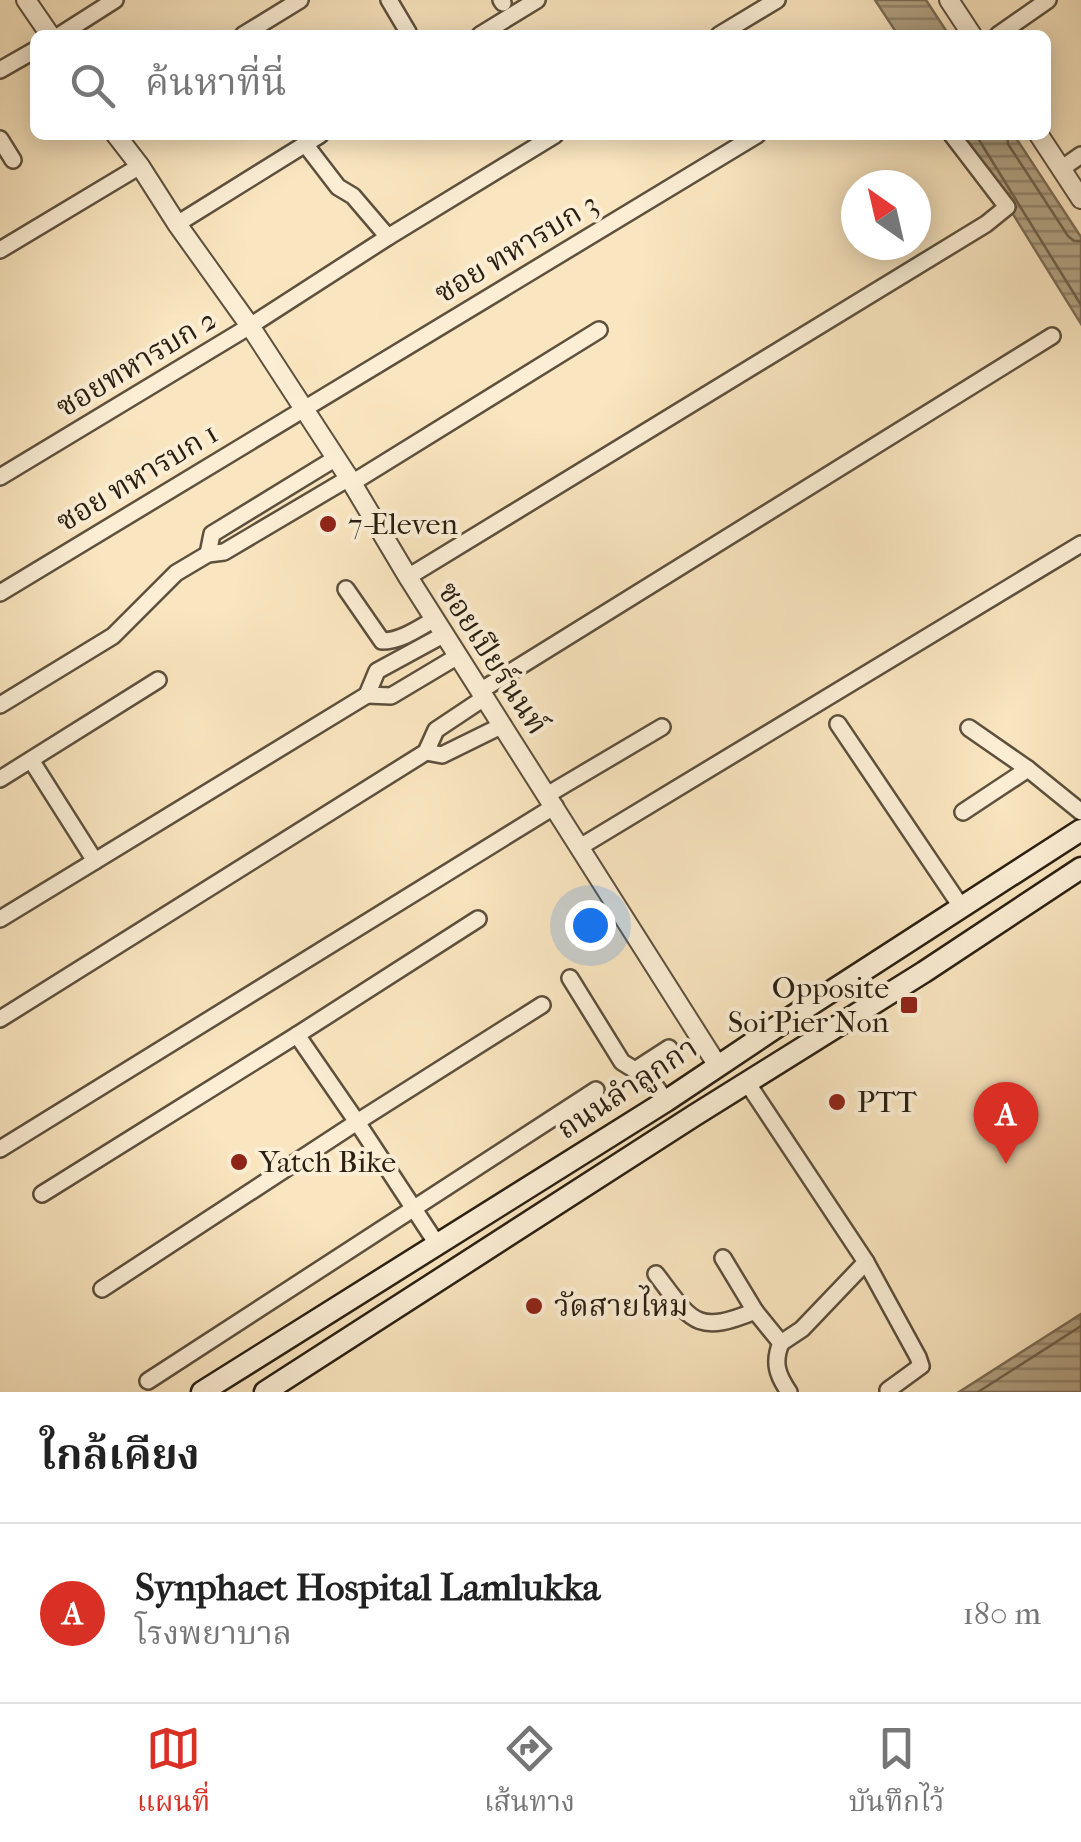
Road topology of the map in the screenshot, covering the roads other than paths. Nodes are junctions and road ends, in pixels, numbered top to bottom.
1 (26, 0) edge
2 (115, 0) edge
3 (300, 0) edge
4 (389, 0) edge
5 (537, 0) edge
6 (777, 0) edge
7 (949, 0) edge
8 (1048, 0) edge
9 (47, 30) edge
10 (68, 30) edge
11 (251, 30) edge
12 (407, 30) edge
13 (488, 30) edge
14 (728, 30) edge
15 (969, 30) edge
16 (1005, 30) edge
17 (30, 53) edge
18 (0, 70) edge
19 (0, 139) edge
20 (120, 140) edge
21 (312, 140) edge
22 (547, 140) edge
23 (748, 140) edge
24 (956, 140) edge
25 (1042, 140) edge
26 (1081, 155) edge
27 (14, 160) dead end
28 (140, 166) junction
29 (1062, 169) junction
30 (1081, 198) edge
31 (177, 224) junction
32 (388, 237) junction
33 (0, 250) edge
34 (250, 326) junction
35 (599, 330) dead end
36 (1052, 336) dead end
37 (303, 408) junction
38 (336, 458) junction
39 (0, 477) edge
40 (351, 481) junction
41 (1081, 544) edge
42 (208, 554) junction
43 (408, 577) junction
44 (346, 589) dead end
45 (0, 592) edge
46 (440, 626) junction
47 (458, 656) junction
48 (158, 680) dead end
49 (367, 695) junction
50 (482, 695) junction
51 (0, 705) edge
52 (503, 724) junction
53 (838, 724) dead end
54 (662, 726) dead end
55 (969, 728) dead end
56 (426, 752) junction
57 (31, 760) junction
58 (1028, 768) junction
59 (0, 779) edge
60 (550, 800) junction
61 (963, 812) dead end
62 (1081, 812) edge
63 (1081, 830) edge
64 (580, 847) junction
65 (95, 861) junction
66 (1080, 871) edge
67 (962, 908) junction
68 (0, 919) edge
69 (478, 919) dead end
70 (570, 978) dead end
71 (542, 1005) dead end
72 (0, 1019) edge
73 (297, 1036) junction
74 (670, 1048) dead end
75 (718, 1066) junction
76 (642, 1067) junction
77 (748, 1084) junction
78 (596, 1090) dead end
79 (666, 1101) junction
80 (357, 1122) junction
81 (0, 1149) edge
82 (42, 1194) dead end
83 (413, 1208) junction
84 (437, 1244) junction
85 (723, 1258) dead end
86 (866, 1262) junction
87 (656, 1274) dead end
88 (102, 1289) dead end
89 (349, 1300) junction
90 (755, 1311) junction
91 (369, 1324) junction
92 (781, 1343) junction
93 (148, 1381) dead end
94 (888, 1390) edge
95 (202, 1392) edge
96 (265, 1392) edge
97 (789, 1392) edge

1 - 9 street
2 - 10 street
3 - 11 street
4 - 12 street
5 - 13 street
6 - 14 street
7 - 15 street
8 - 16 street
17 - 18 street
19 - 27 street
20 - 28 street, ซอยเปียร์นนท์
21 - 31 street
21 - 32 street
22 - 32 street, ซอยทหารบก 2
23 - 37 street, ซอย ทหารบก 3
24 - 43 street
25 - 29 street
26 - 29 street
28 - 31 street, ซอยเปียร์นนท์
28 - 33 street
29 - 30 street
31 - 34 street, ซอยเปียร์นนท์
32 - 34 street, ซอยทหารบก 2
34 - 37 street, ซอยเปียร์นนท์
34 - 39 street, ซอยทหารบก 2
35 - 40 street
36 - 50 street
37 - 38 street, ซอยเปียร์นนท์
37 - 45 street, ซอย ทหารบก 1
38 - 40 street, ซอยเปียร์นนท์
38 - 42 street
40 - 42 street
40 - 43 street, ซอยเปียร์นนท์
41 - 64 street
42 - 51 street
43 - 46 street, ซอยเปียร์นนท์
44 - 46 street
46 - 47 street, ซอยเปียร์นนท์
46 - 49 street
47 - 49 street
47 - 50 street, ซอยเปียร์นนท์
48 - 57 street
49 - 65 street
50 - 52 street, ซอยเปียร์นนท์
50 - 56 street
52 - 56 street
52 - 60 street, ซอยเปียร์นนท์
53 - 67 street
54 - 60 street
55 - 58 street
56 - 72 street
57 - 59 street
57 - 65 street
58 - 61 street
58 - 62 street
60 - 64 street, ซอยเปียร์นนท์
60 - 81 street
63 - 67 main road, ถนนลำลูกกา
64 - 75 street, ซอยเปียร์นนท์
65 - 68 street
66 - 77 main road, ถนนลำลูกกา
67 - 75 main road, ถนนลำลูกกา
69 - 73 street
70 - 76 street
71 - 80 street
73 - 80 street
73 - 82 street
74 - 76 street
75 - 79 main road, ถนนลำลูกกา
76 - 79 street
77 - 86 street
77 - 91 main road, ถนนลำลูกกา
78 - 83 street
79 - 84 main road, ถนนลำลูกกา
80 - 83 street
80 - 88 street
83 - 84 street
83 - 93 street
84 - 89 main road, ถนนลำลูกกา
85 - 90 street
86 - 92 street
86 - 94 street
87 - 90 street
89 - 91 main road
89 - 95 main road, ถนนลำลูกกา
90 - 92 street
91 - 96 main road, ถนนลำลูกกา
92 - 97 street

